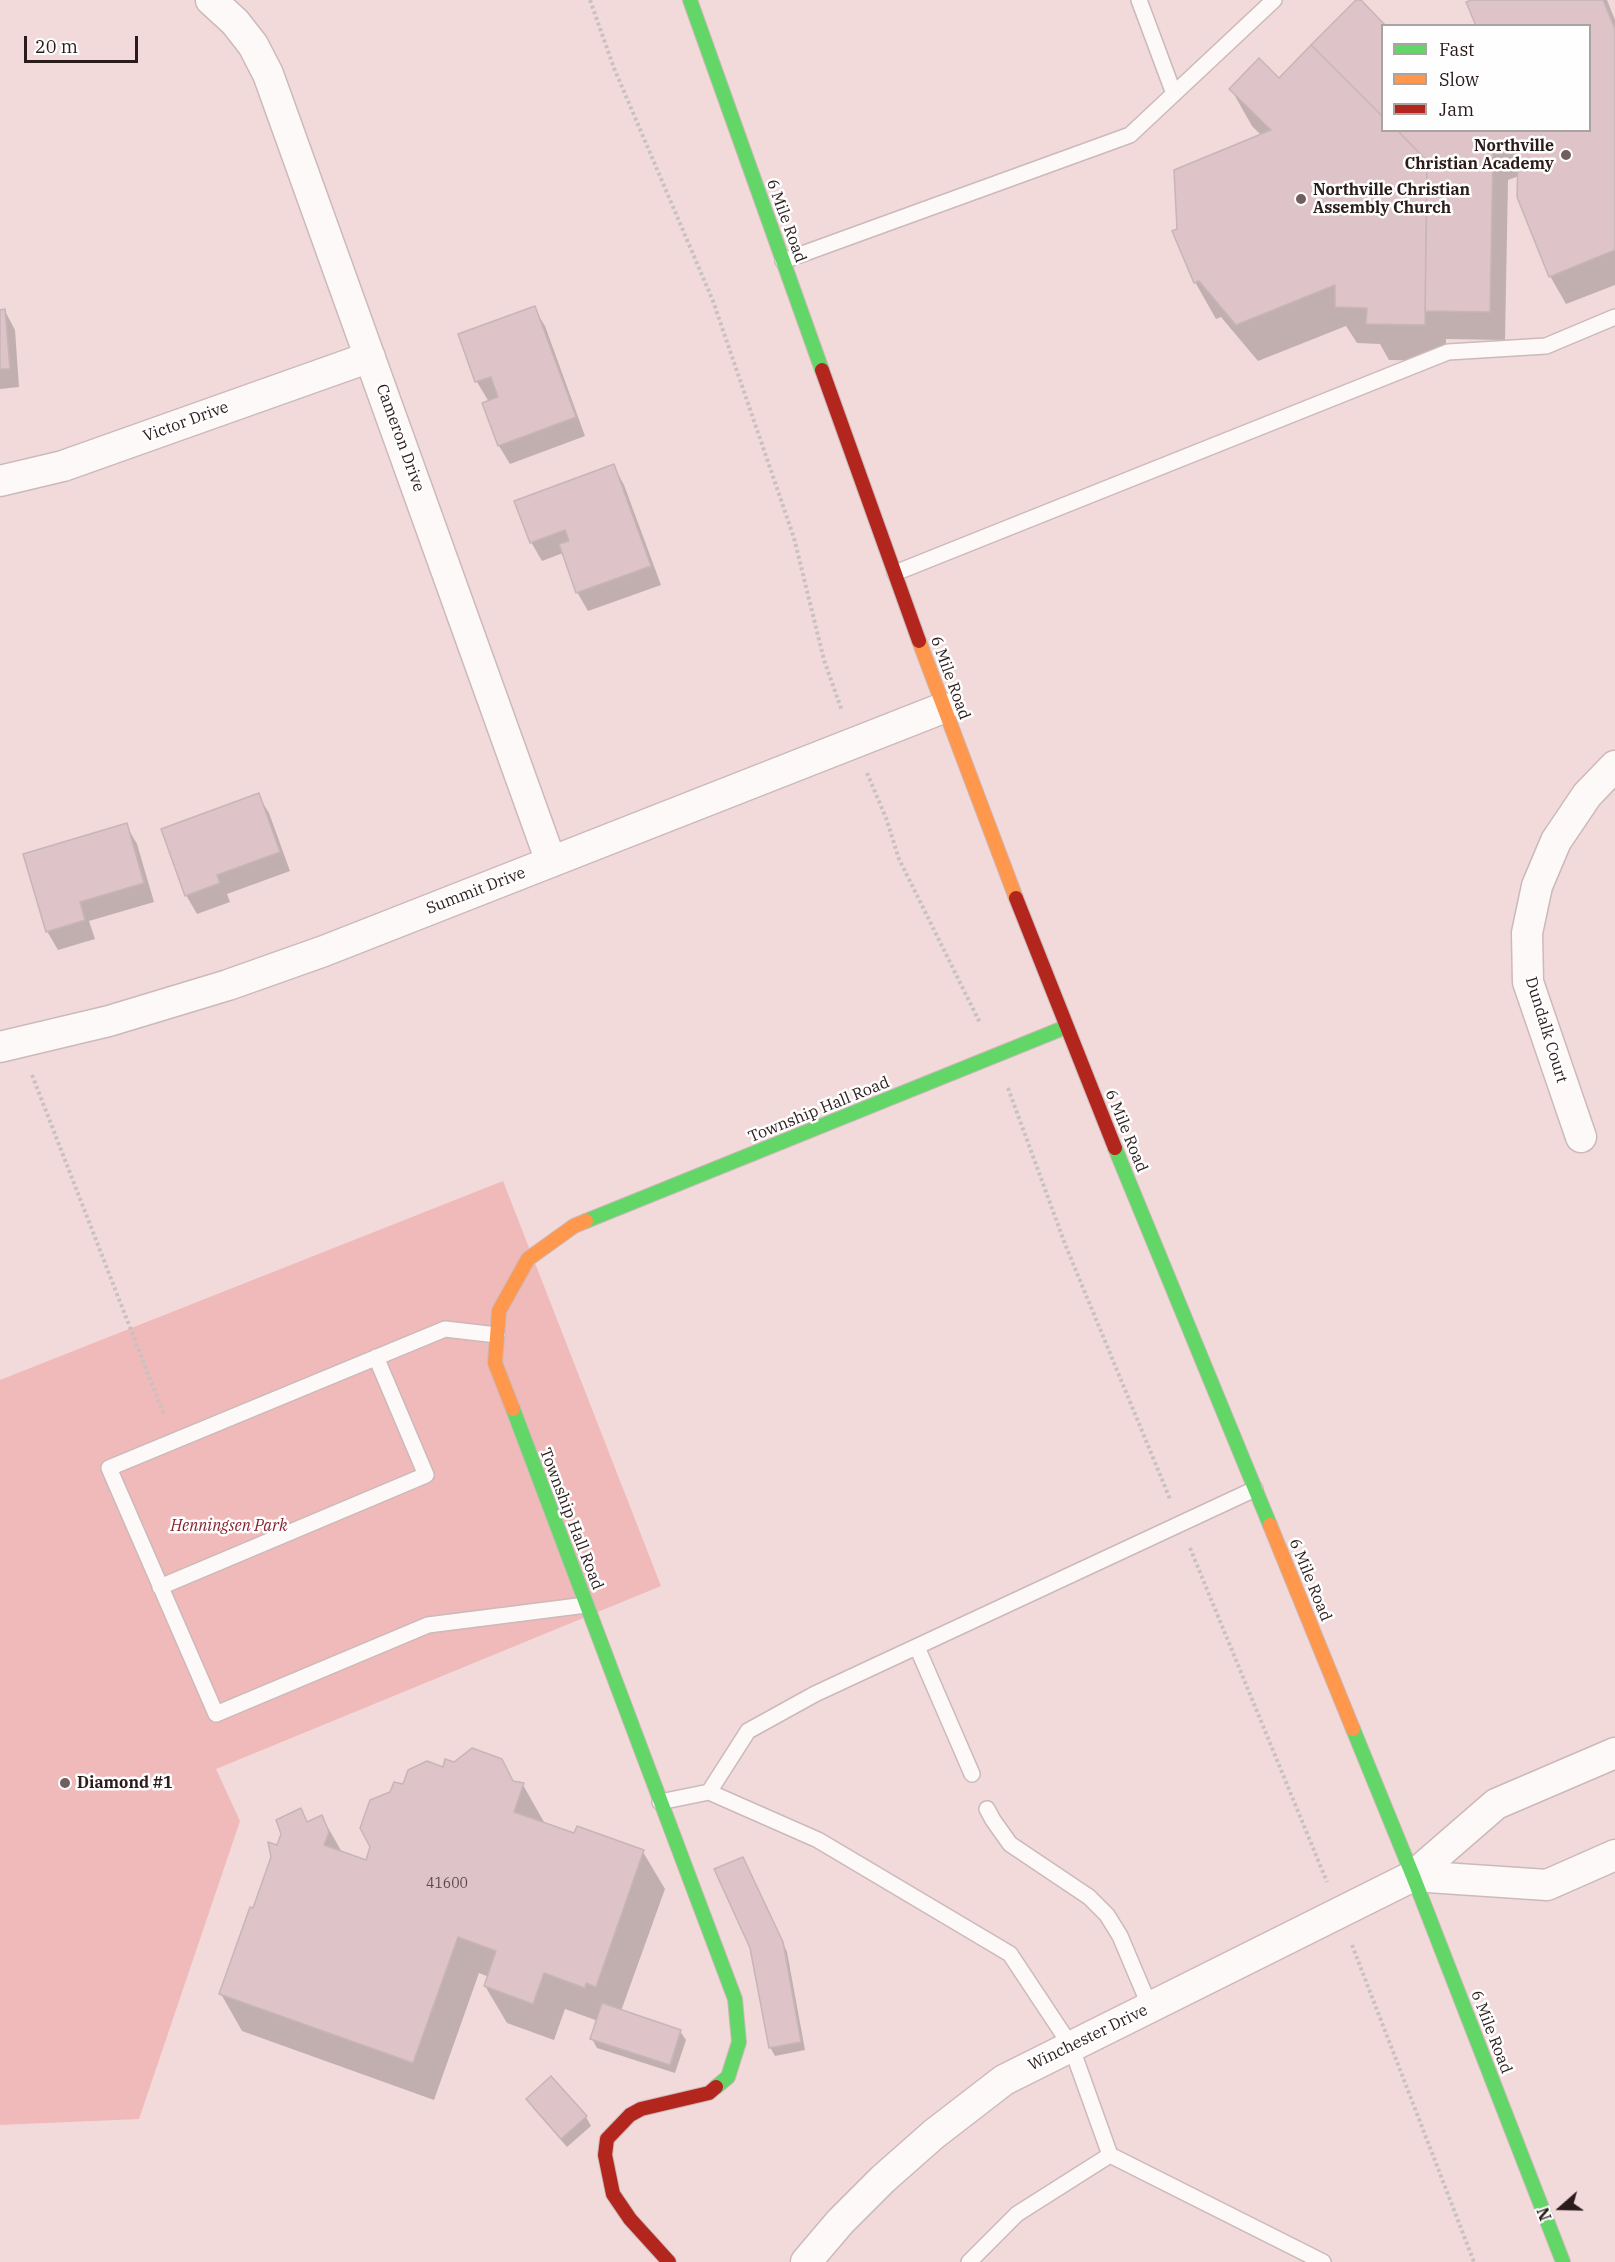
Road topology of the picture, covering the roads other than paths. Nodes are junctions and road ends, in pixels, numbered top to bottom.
1 (211, 0) edge
2 (690, 0) edge
3 (1139, 0) edge
4 (1274, 0) edge
5 (241, 11) edge
6 (1174, 94) junction
7 (783, 261) junction
8 (1615, 317) edge
9 (370, 357) junction
10 (0, 481) edge
11 (895, 573) junction
12 (943, 708) junction
13 (1615, 766) edge
14 (551, 862) junction
15 (1066, 1027) junction
16 (9, 1045) edge
17 (1581, 1137) dead end
18 (497, 1335) junction
19 (376, 1357) junction
20 (1255, 1489) junction
21 (160, 1587) junction
22 (586, 1605) junction
23 (917, 1647) junction
24 (1615, 1753) edge
25 (972, 1774) dead end
26 (709, 1792) junction
27 (660, 1802) junction
28 (987, 1809) dead end
29 (1615, 1856) edge
30 (1413, 1876) junction
31 (1150, 2007) junction
32 (1071, 2046) junction
33 (1110, 2155) junction
34 (1295, 2256) edge
35 (669, 2262) edge
36 (806, 2262) edge
37 (969, 2262) edge
38 (1323, 2262) edge
39 (1563, 2262) edge

1 - 5 street, Cameron Drive
2 - 7 street, 6 Mile Road
3 - 6 lane
4 - 6 lane
5 - 9 street, Cameron Drive
6 - 7 lane
7 - 11 street, 6 Mile Road
8 - 11 lane
9 - 10 street, Victor Drive
9 - 14 street, Cameron Drive
11 - 12 street, 6 Mile Road
12 - 14 street, Summit Drive
12 - 15 street, 6 Mile Road
13 - 17 street, Dundalk Court
14 - 16 street, Summit Drive
15 - 18 street, Township Hall Road
15 - 20 street, 6 Mile Road
18 - 19 lane
18 - 22 street, Township Hall Road
19 - 21 lane
19 - 21 lane
20 - 23 lane
20 - 30 street, 6 Mile Road
21 - 22 lane
22 - 27 street, Township Hall Road
23 - 25 lane
23 - 26 lane
24 - 30 street, Winchester Drive
26 - 27 lane
26 - 32 lane
27 - 35 street, Township Hall Road
28 - 31 lane
29 - 30 street
30 - 31 street, Winchester Drive
30 - 39 street, 6 Mile Road
31 - 32 street, Winchester Drive
32 - 33 lane
32 - 36 street, Winchester Drive
33 - 34 lane
33 - 37 lane
34 - 38 lane

